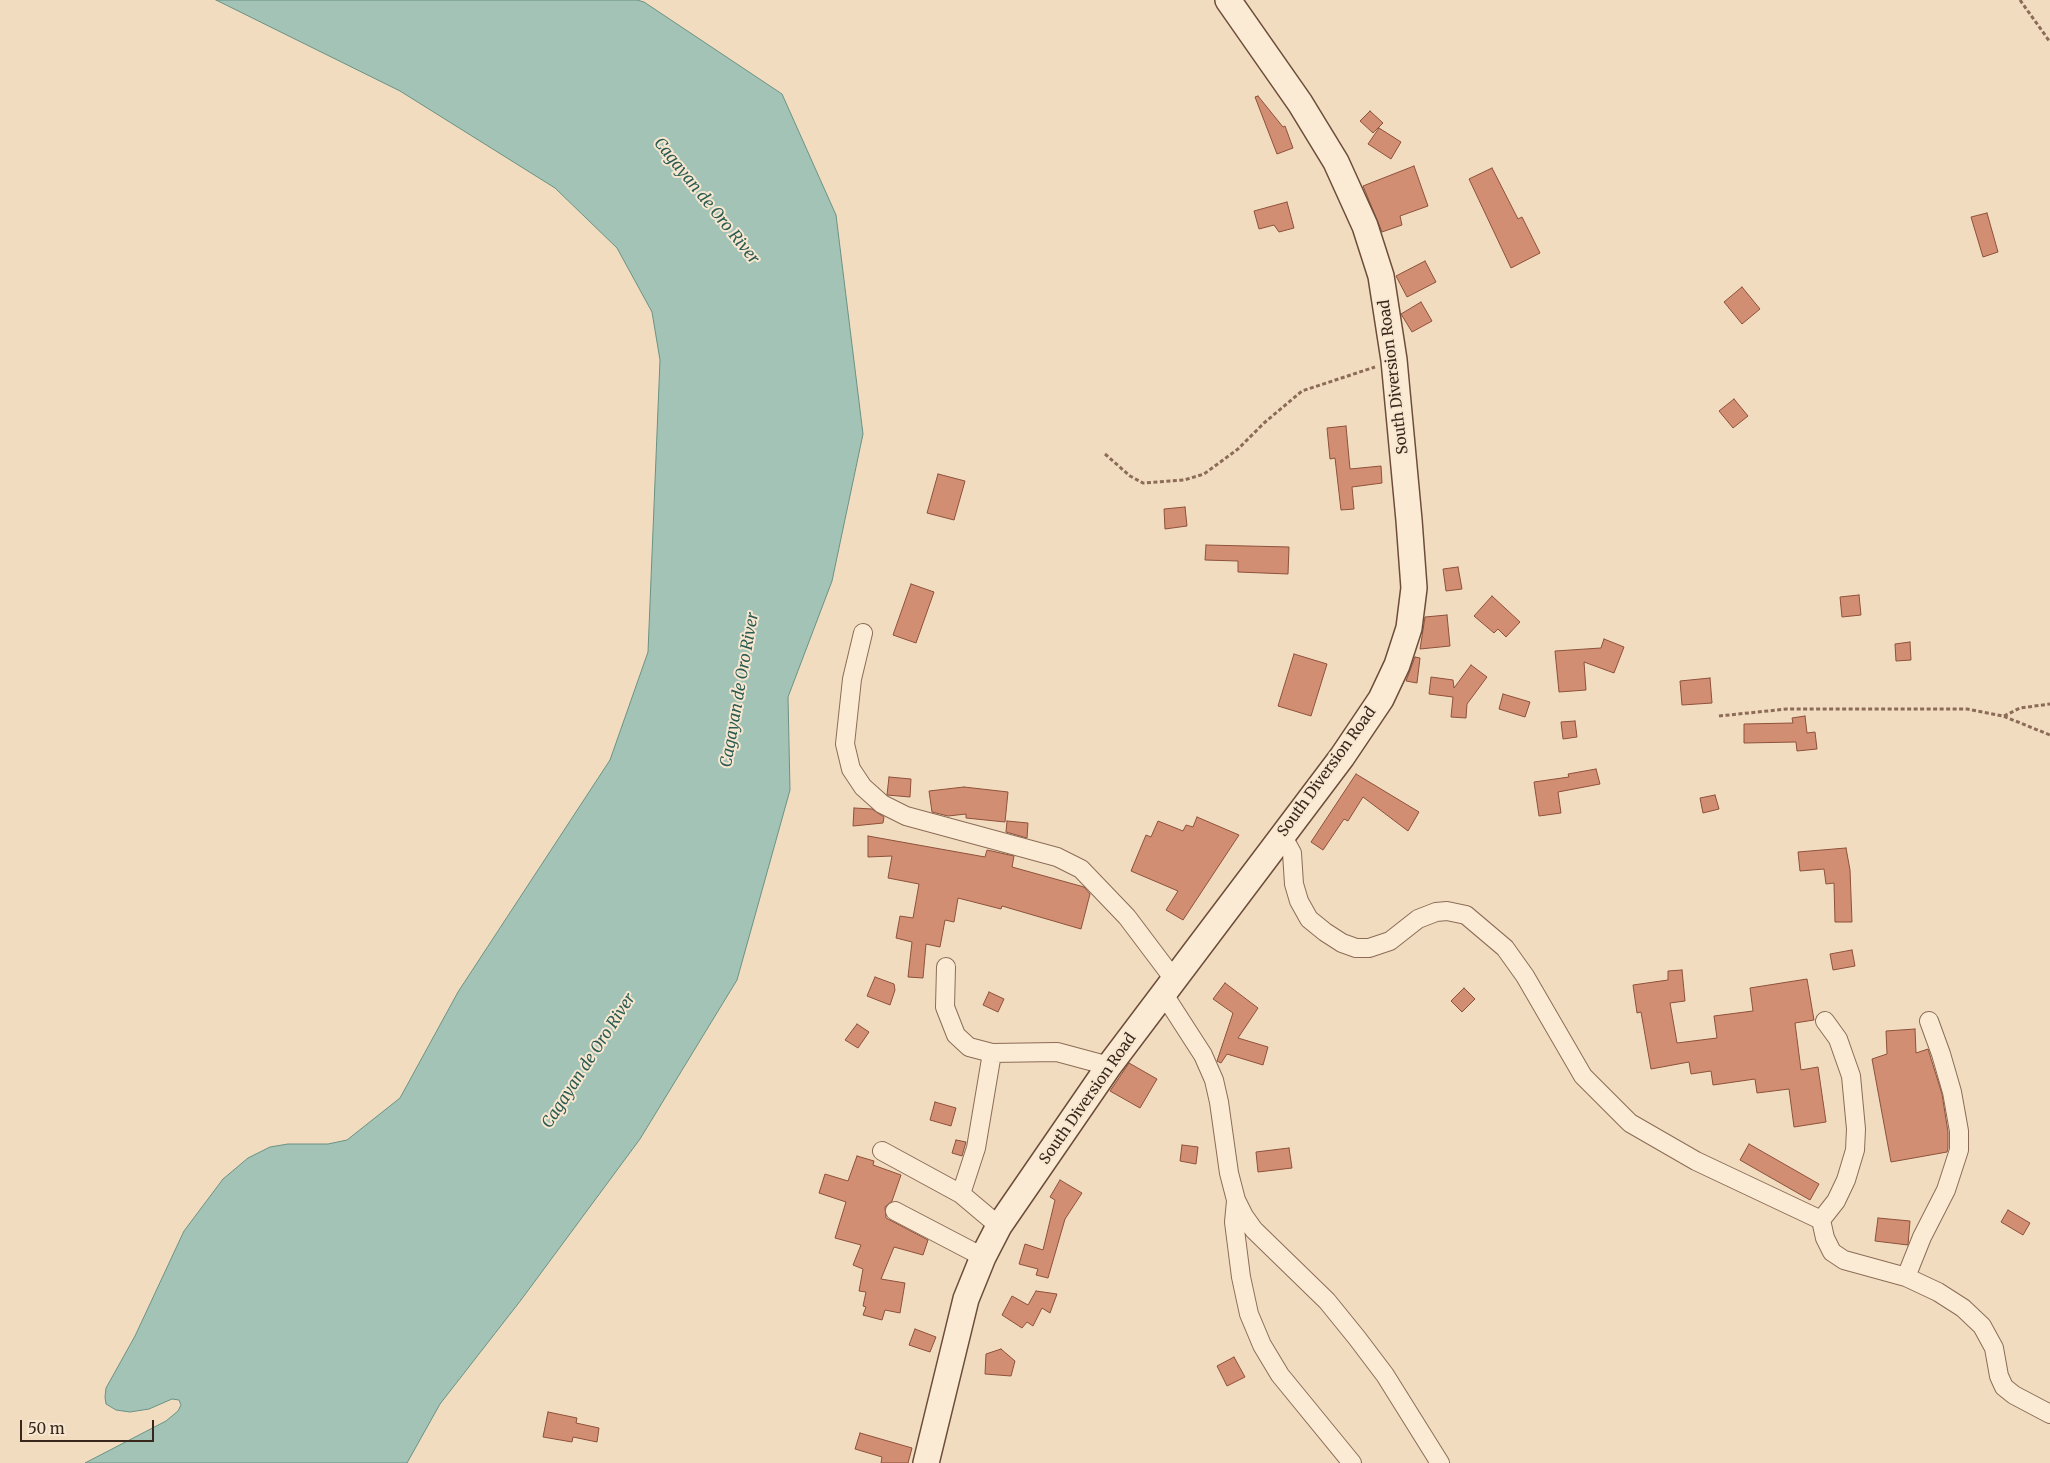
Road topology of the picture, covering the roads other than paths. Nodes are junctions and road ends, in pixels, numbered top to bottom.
1 (1228, 0) edge
2 (863, 633) dead end
3 (1282, 834) junction
4 (946, 967) dead end
5 (1168, 986) junction
6 (1825, 1020) dead end
7 (1929, 1021) dead end
8 (992, 1053) junction
9 (1109, 1066) junction
10 (882, 1152) dead end
11 (961, 1194) junction
12 (1236, 1200) junction
13 (895, 1211) dead end
14 (1821, 1220) junction
15 (999, 1226) junction
16 (983, 1257) junction
17 (1906, 1277) junction
18 (2050, 1414) edge
19 (926, 1463) edge
20 (1352, 1463) edge
21 (1440, 1463) edge

1 - 3 main road, South Diversion Road
2 - 5 street
3 - 5 main road, South Diversion Road
3 - 14 street
4 - 8 street
5 - 9 main road, South Diversion Road
5 - 12 street
6 - 14 street
7 - 17 street
8 - 9 street
8 - 11 street
9 - 15 main road, South Diversion Road
10 - 11 street
11 - 15 street
12 - 20 street
12 - 21 street
13 - 16 street
14 - 17 street
15 - 16 main road, South Diversion Road
16 - 19 main road, South Diversion Road
17 - 18 street

